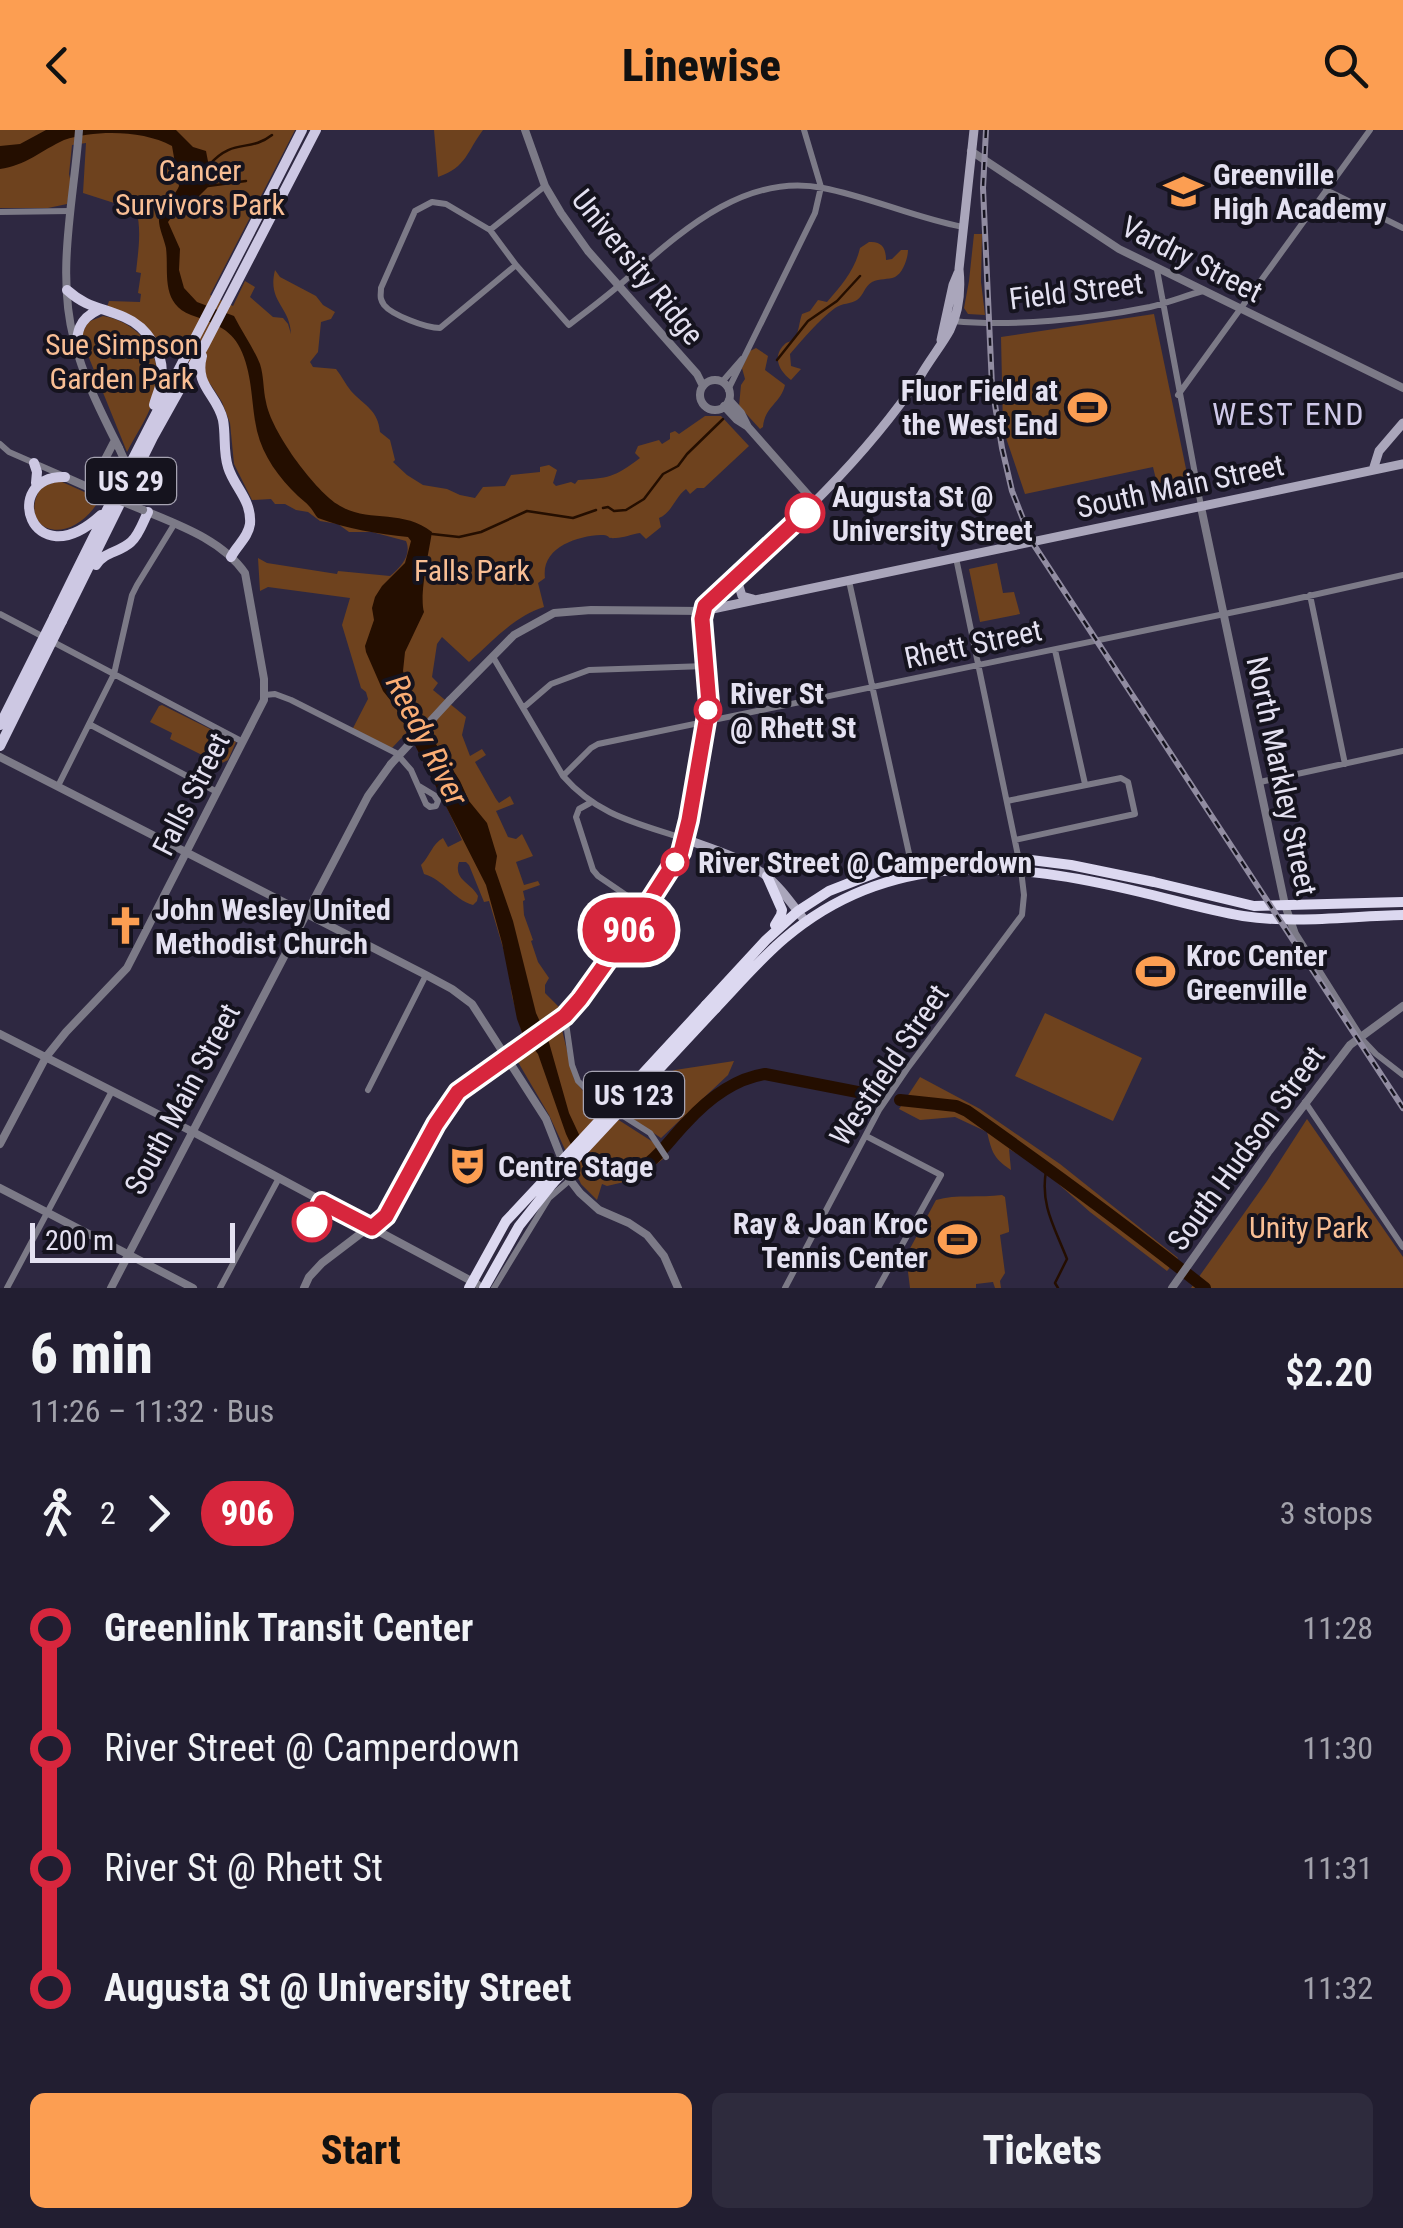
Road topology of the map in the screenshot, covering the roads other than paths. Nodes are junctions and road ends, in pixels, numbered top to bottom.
1 (79, 130) edge
2 (302, 130) edge
3 (316, 130) edge
4 (524, 130) edge
5 (804, 130) edge
6 (974, 130) edge
7 (1370, 130) edge
8 (971, 151) junction
9 (545, 186) junction
10 (821, 187) junction
11 (1326, 190) junction
12 (72, 211) junction
13 (0, 212) edge
14 (963, 227) junction
15 (1403, 228) edge
16 (490, 230) junction
17 (516, 264) junction
18 (959, 269) junction
19 (1157, 270) junction
20 (620, 285) junction
21 (67, 290) junction
22 (1202, 291) junction
23 (225, 295) junction
24 (1162, 304) junction
25 (98, 310) junction
26 (1241, 310) junction
27 (953, 320) junction
28 (206, 336) junction
29 (940, 343) junction
30 (77, 352) junction
31 (697, 374) junction
32 (703, 386) junction
33 (1403, 388) edge
34 (723, 392) junction
35 (1178, 395) junction
36 (1403, 423) edge
37 (144, 434) junction
38 (0, 444) edge
39 (117, 444) junction
40 (34, 463) junction
41 (1403, 464) edge
42 (1373, 470) junction
43 (65, 477) junction
44 (36, 483) junction
45 (93, 489) junction
46 (815, 503) junction
47 (1201, 507) junction
48 (105, 511) junction
49 (146, 511) junction
50 (174, 523) junction
51 (231, 557) junction
52 (956, 558) junction
53 (1403, 575) edge
54 (736, 576) junction
55 (849, 581) junction
56 (76, 595) junction
57 (1310, 595) junction
58 (757, 600) junction
59 (703, 611) junction
60 (1224, 613) junction
61 (0, 614) edge
62 (58, 619) junction
63 (1054, 650) junction
64 (493, 657) junction
65 (979, 665) junction
66 (707, 666) junction
67 (114, 674) junction
68 (872, 688) junction
69 (265, 694) junction
70 (524, 708) junction
71 (707, 721) junction
72 (89, 724) junction
73 (0, 725) edge
74 (243, 742) junction
75 (0, 746) edge
76 (1403, 752) edge
77 (0, 756) edge
78 (1345, 764) junction
79 (563, 776) junction
80 (1260, 782) junction
81 (1085, 784) junction
82 (58, 786) junction
83 (420, 786) dead end
84 (218, 792) junction
85 (590, 802) junction
86 (1007, 802) junction
87 (685, 839) junction
88 (1015, 840) junction
89 (187, 852) junction
90 (1020, 864) junction
91 (913, 869) junction
92 (767, 876) junction
93 (1403, 902) edge
94 (1284, 905) junction
95 (645, 908) junction
96 (798, 911) junction
97 (307, 914) junction
98 (1403, 915) edge
99 (1290, 919) junction
100 (806, 922) junction
101 (766, 940) junction
102 (426, 974) junction
103 (711, 1006) junction
104 (1403, 1006) edge
105 (565, 1016) junction
106 (0, 1034) edge
107 (1360, 1037) junction
108 (507, 1056) junction
109 (46, 1058) junction
110 (1403, 1075) edge
111 (368, 1090) dead end
112 (112, 1091) junction
113 (1305, 1102) junction
114 (193, 1132) junction
115 (866, 1136) junction
116 (0, 1144) edge
117 (666, 1157) dead end
118 (280, 1178) junction
119 (570, 1180) junction
120 (0, 1188) edge
121 (46, 1212) junction
122 (372, 1228) junction
123 (1403, 1247) edge
124 (130, 1254) junction
125 (479, 1287) edge
126 (7, 1288) edge
127 (111, 1288) edge
128 (193, 1288) edge
129 (220, 1288) edge
130 (304, 1288) edge
131 (494, 1288) edge
132 (678, 1288) edge
133 (786, 1288) edge
134 (878, 1288) edge
135 (1172, 1288) edge

1 - 12 street
2 - 23 main road, US 29
3 - 23 main road, US 29
4 - 9 street, University Ridge
5 - 10 street
6 - 8 main road
7 - 11 street
8 - 14 main road
8 - 19 street, Vardry Street
9 - 16 street
9 - 20 street, University Ridge
10 - 14 street
10 - 20 street
10 - 34 street
11 - 15 street
11 - 26 street
12 - 13 street
12 - 21 street
14 - 18 main road
16 - 17 street
16 - 17 street
17 - 20 street
18 - 27 main road
18 - 29 main road
19 - 22 street, Vardry Street
19 - 24 street
20 - 31 street, University Ridge
21 - 25 main road
21 - 30 street
22 - 24 street, Field Street
22 - 26 street, Vardry Street
23 - 28 main road, US 29
24 - 27 street, Field Street
24 - 35 street
25 - 30 main road
25 - 37 main road
26 - 33 street, Vardry Street
26 - 35 street
27 - 29 main road
28 - 37 main road, US 29
28 - 51 main road
28 - 56 main road, US 29
29 - 46 main road
30 - 39 street
31 - 32 street, University Ridge
31 - 34 street, University Ridge
32 - 34 street
32 - 34 street, University Ridge
34 - 46 street
35 - 47 street
36 - 42 main road
37 - 48 main road, US 29
38 - 40 street
39 - 45 street
39 - 49 street, bridge
40 - 43 street
40 - 44 main road
41 - 42 main road, South Main Street
42 - 47 main road, South Main Street
43 - 44 main road
43 - 45 street
44 - 48 main road
45 - 49 street, bridge
46 - 54 main road
47 - 52 main road, South Main Street
47 - 60 street, North Markley Street
48 - 62 main road, US 29
49 - 50 street
49 - 56 main road
50 - 51 street
50 - 67 street
51 - 69 street
52 - 55 main road, South Main Street
52 - 65 street, Westfield Street
53 - 57 street, Rhett Street
54 - 58 main road
54 - 59 main road
55 - 58 main road, South Main Street
55 - 68 street
56 - 62 main road, US 29
57 - 60 street, Rhett Street
57 - 78 street
58 - 59 main road, South Main Street
59 - 64 street, South Main Street
59 - 66 main road
60 - 63 street, Rhett Street
60 - 80 street, North Markley Street
61 - 67 street
62 - 73 main road, US 29, bridge
62 - 75 main road, US 29, bridge
63 - 65 street, Rhett Street
63 - 81 street
64 - 70 street
64 - 97 street, South Main Street, bridge
65 - 68 street, Rhett Street
65 - 86 street, Westfield Street
66 - 70 street
66 - 71 main road
67 - 72 street
67 - 74 street
68 - 71 street, Rhett Street
68 - 91 street
69 - 74 street, Falls Street
69 - 83 street
70 - 79 street
71 - 79 street, Rhett Street
71 - 87 main road
72 - 82 street
72 - 84 street
74 - 84 street, Falls Street
76 - 78 street
77 - 82 street
78 - 80 street
79 - 85 street
80 - 94 street, North Markley Street
81 - 86 street
81 - 88 street
82 - 89 street
84 - 89 street, Falls Street
85 - 87 street
85 - 95 street
86 - 88 street, Westfield Street
87 - 92 main road
87 - 95 street
88 - 90 street, Westfield Street
89 - 97 street
89 - 109 street, Falls Street
90 - 91 highway, US 123
90 - 94 highway, US 123
90 - 99 highway, US 123
90 - 115 street, Westfield Street
91 - 96 highway, US 123
91 - 100 highway, US 123
92 - 96 main road
92 - 101 highway
93 - 94 highway, US 123
94 - 99 street, North Markley Street
95 - 105 street
96 - 100 main road
96 - 101 highway, US 123
97 - 102 street
97 - 114 street, South Main Street
98 - 99 highway, US 123
99 - 107 street, North Markley Street
100 - 103 highway, US 123
101 - 103 highway, US 123
102 - 108 street
102 - 111 street
103 - 125 highway, US 123, bridge
104 - 107 street, South Hudson Street
105 - 108 street
105 - 117 street
106 - 109 street
107 - 110 street
107 - 113 street, South Hudson Street
108 - 119 street
108 - 122 street
109 - 112 street
109 - 116 street, Falls Street
112 - 114 street
112 - 121 street
113 - 123 street
113 - 135 street, South Hudson Street
114 - 118 street
114 - 124 street, South Main Street
115 - 133 street, Westfield Street
115 - 134 street
118 - 122 street
118 - 129 street
119 - 131 street
119 - 132 street
120 - 121 street
121 - 124 street
121 - 126 street
122 - 125 street
122 - 130 street
124 - 127 street, South Main Street
124 - 128 street

